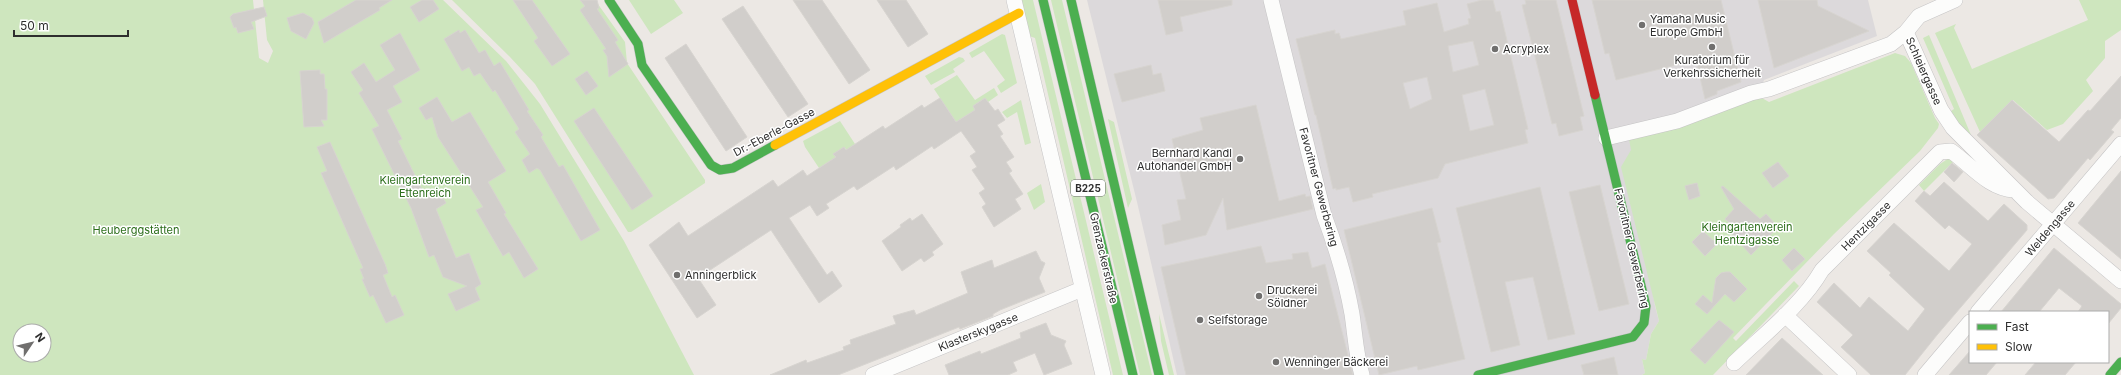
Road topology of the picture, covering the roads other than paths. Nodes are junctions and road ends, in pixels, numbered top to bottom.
1 (609, 0) edge
2 (1043, 0) edge
3 (1071, 0) edge
4 (1271, 0) edge
5 (1572, 0) edge
6 (1953, 1) edge
7 (1017, 7) edge
8 (1906, 32) junction
9 (1606, 138) junction
10 (2121, 144) edge
11 (2014, 190) junction
12 (2052, 225) junction
13 (2121, 281) edge
14 (1082, 290) junction
15 (1979, 311) edge
16 (1785, 315) junction
17 (1969, 323) edge
18 (2121, 362) edge
19 (1734, 363) dead end
20 (873, 375) edge
21 (1103, 375) edge
22 (1132, 375) edge
23 (1159, 375) edge
24 (1362, 375) edge
25 (1478, 375) edge
26 (1849, 375) edge
27 (1925, 375) edge
28 (2110, 375) edge

1 - 7 street, Dr.-Eberle-Gasse
2 - 22 street, Grenzackerstraße / B225
3 - 23 street, B225
4 - 24 street, Favoritner Gewerbering
5 - 9 street, Favoritner Gewerbering
6 - 8 street
7 - 14 street
8 - 9 street, Schleiergasse
8 - 11 street, Schleiergasse
9 - 25 street, Favoritner Gewerbering
10 - 12 street, Weldengasse
11 - 12 street, Schleiergasse
11 - 16 street, Hentzigasse
12 - 13 street, Schleiergasse
12 - 15 street, Weldengasse
14 - 20 street, Klasterskygasse
14 - 21 street
16 - 19 street, Hentzigasse
16 - 26 street
17 - 27 street
18 - 28 street

